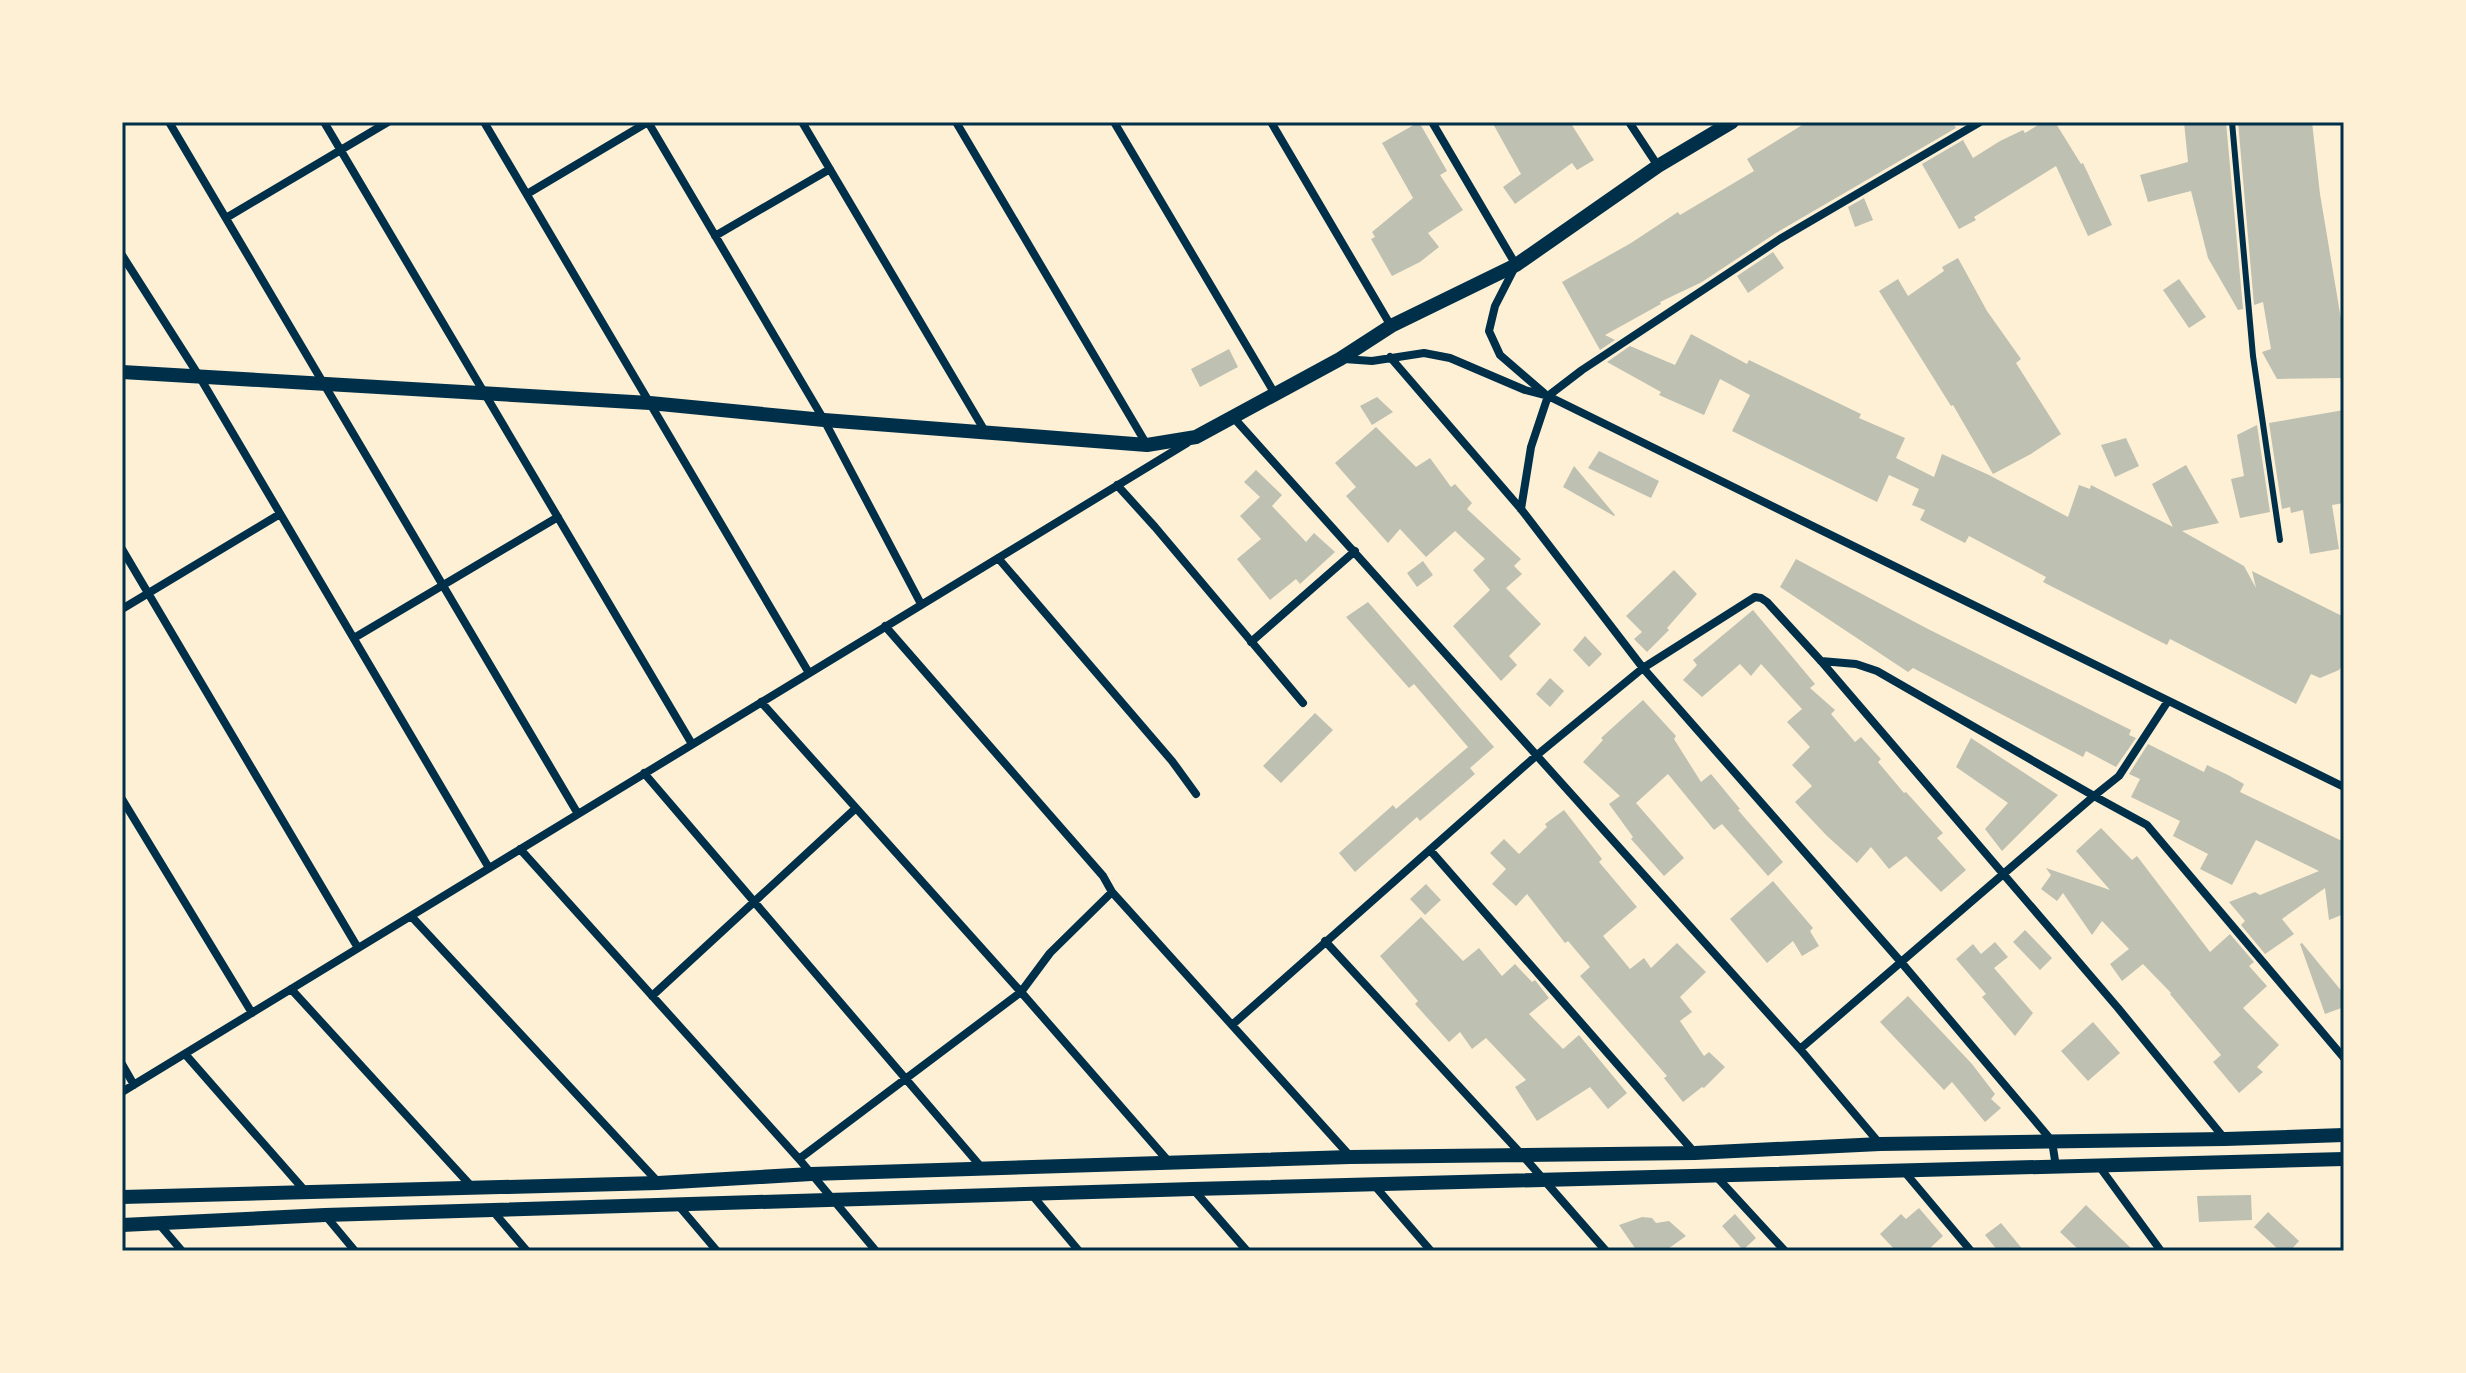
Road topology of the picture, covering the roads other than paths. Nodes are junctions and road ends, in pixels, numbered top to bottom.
1 (169, 122) edge
2 (324, 122) edge
3 (388, 122) edge
4 (484, 122) edge
5 (802, 122) edge
6 (956, 122) edge
7 (1114, 122) edge
8 (1271, 122) edge
9 (1432, 122) edge
10 (1629, 122) edge
11 (1732, 122) edge
12 (1980, 122) edge
13 (2232, 122) edge
14 (341, 150) junction
15 (1658, 166) junction
16 (830, 169) junction
17 (527, 194) junction
18 (226, 218) junction
19 (715, 236) junction
20 (122, 255) edge
21 (1516, 265) junction
22 (1391, 326) junction
23 (1390, 357) junction
24 (1340, 359) junction
25 (122, 372) edge
26 (199, 376) junction
27 (325, 385) junction
28 (485, 394) junction
29 (1275, 394) junction
30 (1548, 396) junction
31 (650, 403) junction
32 (1233, 417) junction
33 (824, 420) junction
34 (986, 433) junction
35 (1196, 437) junction
36 (1147, 445) junction
37 (1117, 485) junction
38 (1521, 509) junction
39 (280, 514) junction
40 (558, 517) junction
41 (2280, 540) dead end
42 (122, 549) edge
43 (1355, 551) junction
44 (998, 558) junction
45 (443, 585) junction
46 (148, 593) junction
47 (921, 604) junction
48 (122, 609) edge
49 (885, 626) junction
50 (354, 638) junction
51 (1251, 642) junction
52 (1821, 661) junction
53 (1643, 668) junction
54 (809, 673) junction
55 (2168, 701) junction
56 (761, 702) junction
57 (1303, 703) dead end
58 (692, 744) junction
59 (1537, 755) junction
60 (644, 773) junction
61 (2344, 787) edge
62 (1196, 794) dead end
63 (2094, 796) junction
64 (122, 799) edge
65 (856, 808) junction
66 (578, 814) junction
67 (520, 849) junction
68 (1430, 850) junction
69 (489, 868) junction
70 (2003, 873) junction
71 (1112, 892) junction
72 (753, 902) junction
73 (411, 916) junction
74 (1325, 941) junction
75 (358, 948) junction
76 (1901, 962) junction
77 (291, 989) junction
78 (1021, 992) junction
79 (652, 996) junction
80 (252, 1013) junction
81 (1232, 1025) junction
82 (1800, 1049) junction
83 (185, 1054) junction
84 (2344, 1058) edge
85 (122, 1064) edge
86 (906, 1079) junction
87 (134, 1085) junction
88 (122, 1092) edge
89 (2344, 1135) edge
90 (2225, 1139) junction
91 (2052, 1141) junction
92 (1880, 1144) junction
93 (1695, 1153) junction
94 (1523, 1156) junction
95 (1350, 1157) junction
96 (799, 1159) junction
97 (2344, 1159) edge
98 (1170, 1163) junction
99 (2099, 1166) junction
100 (2056, 1167) junction
101 (982, 1168) junction
102 (1903, 1170) junction
103 (811, 1174) junction
104 (1715, 1175) junction
105 (1544, 1179) junction
106 (658, 1183) junction
107 (1373, 1184) junction
108 (472, 1187) junction
109 (1193, 1189) junction
110 (305, 1191) junction
111 (1032, 1195) junction
112 (122, 1197) edge
113 (834, 1201) junction
114 (678, 1205) junction
115 (492, 1210) junction
116 (325, 1215) junction
117 (158, 1223) junction
118 (122, 1225) edge
119 (182, 1251) edge
120 (355, 1251) edge
121 (527, 1251) edge
122 (717, 1251) edge
123 (876, 1251) edge
124 (1079, 1251) edge
125 (1247, 1251) edge
126 (1431, 1251) edge
127 (1606, 1251) edge
128 (1785, 1251) edge
129 (1971, 1251) edge
130 (2161, 1251) edge

1 - 18 street
2 - 14 street
3 - 14 street
4 - 17 street
5 - 16 street
6 - 36 street
7 - 29 street
8 - 22 street
9 - 21 street
10 - 15 street
11 - 15 street
12 - 30 street
13 - 41 lane
14 - 18 street
14 - 28 street
15 - 21 street
16 - 19 street
16 - 34 street
17 - 19 street
17 - 31 street
18 - 27 street
19 - 33 street
20 - 26 street
21 - 22 street
21 - 30 street
22 - 24 street
23 - 24 street
23 - 30 street
23 - 38 street
24 - 29 street
25 - 26 street
26 - 27 street
26 - 39 street
27 - 28 street
27 - 45 street
28 - 31 street
28 - 40 street
29 - 32 street
30 - 38 street
30 - 55 street
31 - 33 street
31 - 54 street
32 - 35 street
32 - 43 street
33 - 34 street
33 - 47 street
34 - 36 street
35 - 36 street
35 - 37 street
37 - 44 street
37 - 51 street
38 - 53 street
39 - 46 street
39 - 50 street
40 - 45 street
40 - 58 street
42 - 46 street
43 - 51 street
43 - 59 street
44 - 47 street
44 - 62 street
45 - 50 street
45 - 66 street
46 - 48 street
46 - 75 street
47 - 49 street
49 - 54 street
49 - 71 street
50 - 69 street
51 - 57 street
52 - 53 street
52 - 63 street
52 - 70 street
53 - 59 street
53 - 76 street
54 - 56 street
55 - 61 street
55 - 63 street
56 - 58 street
56 - 65 street
58 - 60 street
59 - 68 street
59 - 82 street
60 - 66 street
60 - 72 street
63 - 70 street
63 - 84 street
64 - 80 street
65 - 72 street
65 - 78 street
66 - 67 street
67 - 69 street
67 - 79 street
68 - 74 street
68 - 93 street
69 - 73 street
70 - 76 street
70 - 90 street
71 - 78 street
71 - 81 street
72 - 79 street
72 - 86 street
73 - 75 street
73 - 106 street
74 - 81 street
74 - 94 street
75 - 77 street
76 - 82 street
76 - 91 street
77 - 80 street
77 - 108 street
78 - 86 street
78 - 98 street
79 - 96 street
80 - 83 street
81 - 95 street
82 - 92 street
83 - 87 street
83 - 110 street
85 - 87 street
86 - 96 street
86 - 101 street
87 - 88 street
89 - 90 street
90 - 91 street
91 - 92 street
91 - 100 street
92 - 93 street
93 - 94 street
94 - 95 street
94 - 105 street
95 - 98 street
96 - 103 street
97 - 99 street
98 - 101 street
99 - 100 street
99 - 130 street
100 - 102 street
101 - 103 street
102 - 104 street
102 - 129 street
103 - 106 street
103 - 113 street
104 - 105 street
104 - 128 street
105 - 107 street
105 - 127 street
106 - 108 street
107 - 109 street
107 - 126 street
108 - 110 street
109 - 111 street
109 - 125 street
110 - 112 street
111 - 113 street
111 - 124 street
113 - 114 street
113 - 123 street
114 - 115 street
114 - 122 street
115 - 116 street
115 - 121 street
116 - 117 street
116 - 120 street
117 - 118 street
117 - 119 street

